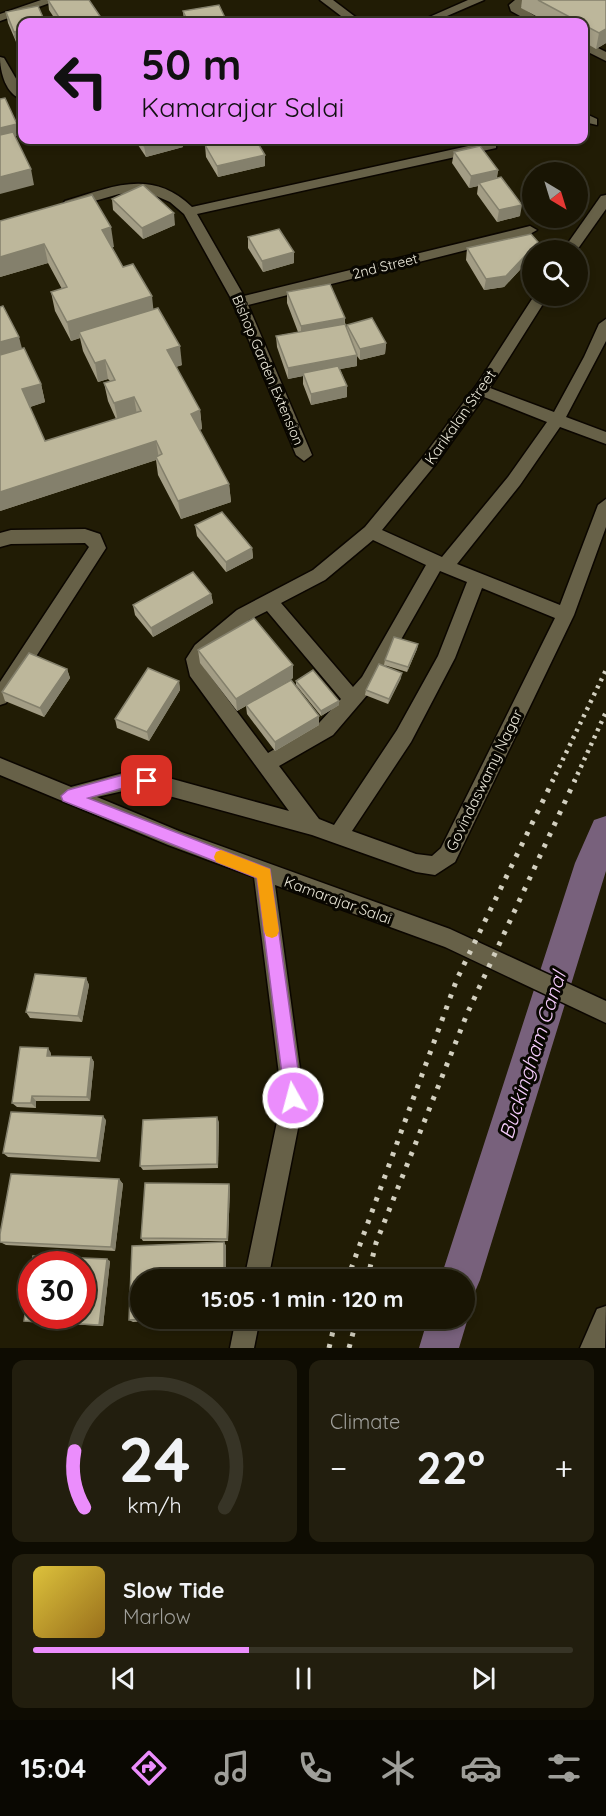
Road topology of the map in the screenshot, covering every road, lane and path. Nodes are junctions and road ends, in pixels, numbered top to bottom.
1 (52, 0) edge
2 (326, 0) edge
3 (478, 0) edge
4 (523, 0) edge
5 (0, 18) edge
6 (351, 18) edge
7 (434, 18) edge
8 (532, 18) edge
9 (588, 47) edge
10 (604, 54) edge
11 (0, 61) edge
12 (18, 91) edge
13 (491, 145) dead end
14 (606, 199) edge
15 (54, 208) edge
16 (189, 212) junction
17 (530, 231) dead end
18 (577, 240) edge
19 (240, 302) junction
20 (535, 306) edge
21 (606, 324) edge
22 (482, 390) junction
23 (557, 420) junction
24 (606, 438) edge
25 (304, 455) dead end
26 (606, 504) edge
27 (371, 532) junction
28 (0, 540) edge
29 (440, 564) junction
30 (477, 579) junction
31 (269, 602) junction
32 (565, 615) junction
33 (0, 697) edge
34 (352, 699) junction
35 (266, 764) junction
36 (0, 766) edge
37 (68, 796) junction
38 (312, 826) junction
39 (338, 835) junction
40 (264, 874) junction
41 (604, 1011) edge
42 (258, 1269) edge
43 (606, 1318) edge
44 (246, 1329) edge
45 (242, 1348) edge
46 (592, 1348) edge

1 - 5 street
2 - 6 street
3 - 7 street
4 - 8 street
9 - 10 street
11 - 12 street
13 - 16 street
14 - 18 street
15 - 16 street, Bishop Garden Extension
16 - 19 street, Bishop Garden Extension
17 - 19 street, 2nd Street
19 - 25 street, Bishop Garden Extension
20 - 22 street, Karikalan Street
21 - 23 street
22 - 23 street
22 - 27 street, Karikalan Street
23 - 24 street
23 - 29 street
26 - 32 street, Govindaswamy Nagar
27 - 29 street
27 - 31 street, Karikalan Street
28 - 33 street
29 - 30 street
29 - 34 street
30 - 32 street
30 - 39 street
31 - 34 street
31 - 35 street, Karikalan Street
32 - 39 street, Govindaswamy Nagar
34 - 35 street
35 - 38 street
36 - 37 street, Kamarajar Salai
37 - 38 street, Govindaswamy Nagar
37 - 40 street, Kamarajar Salai
38 - 39 street, Govindaswamy Nagar
40 - 41 street, Kamarajar Salai
40 - 42 street
43 - 46 street
44 - 45 street

